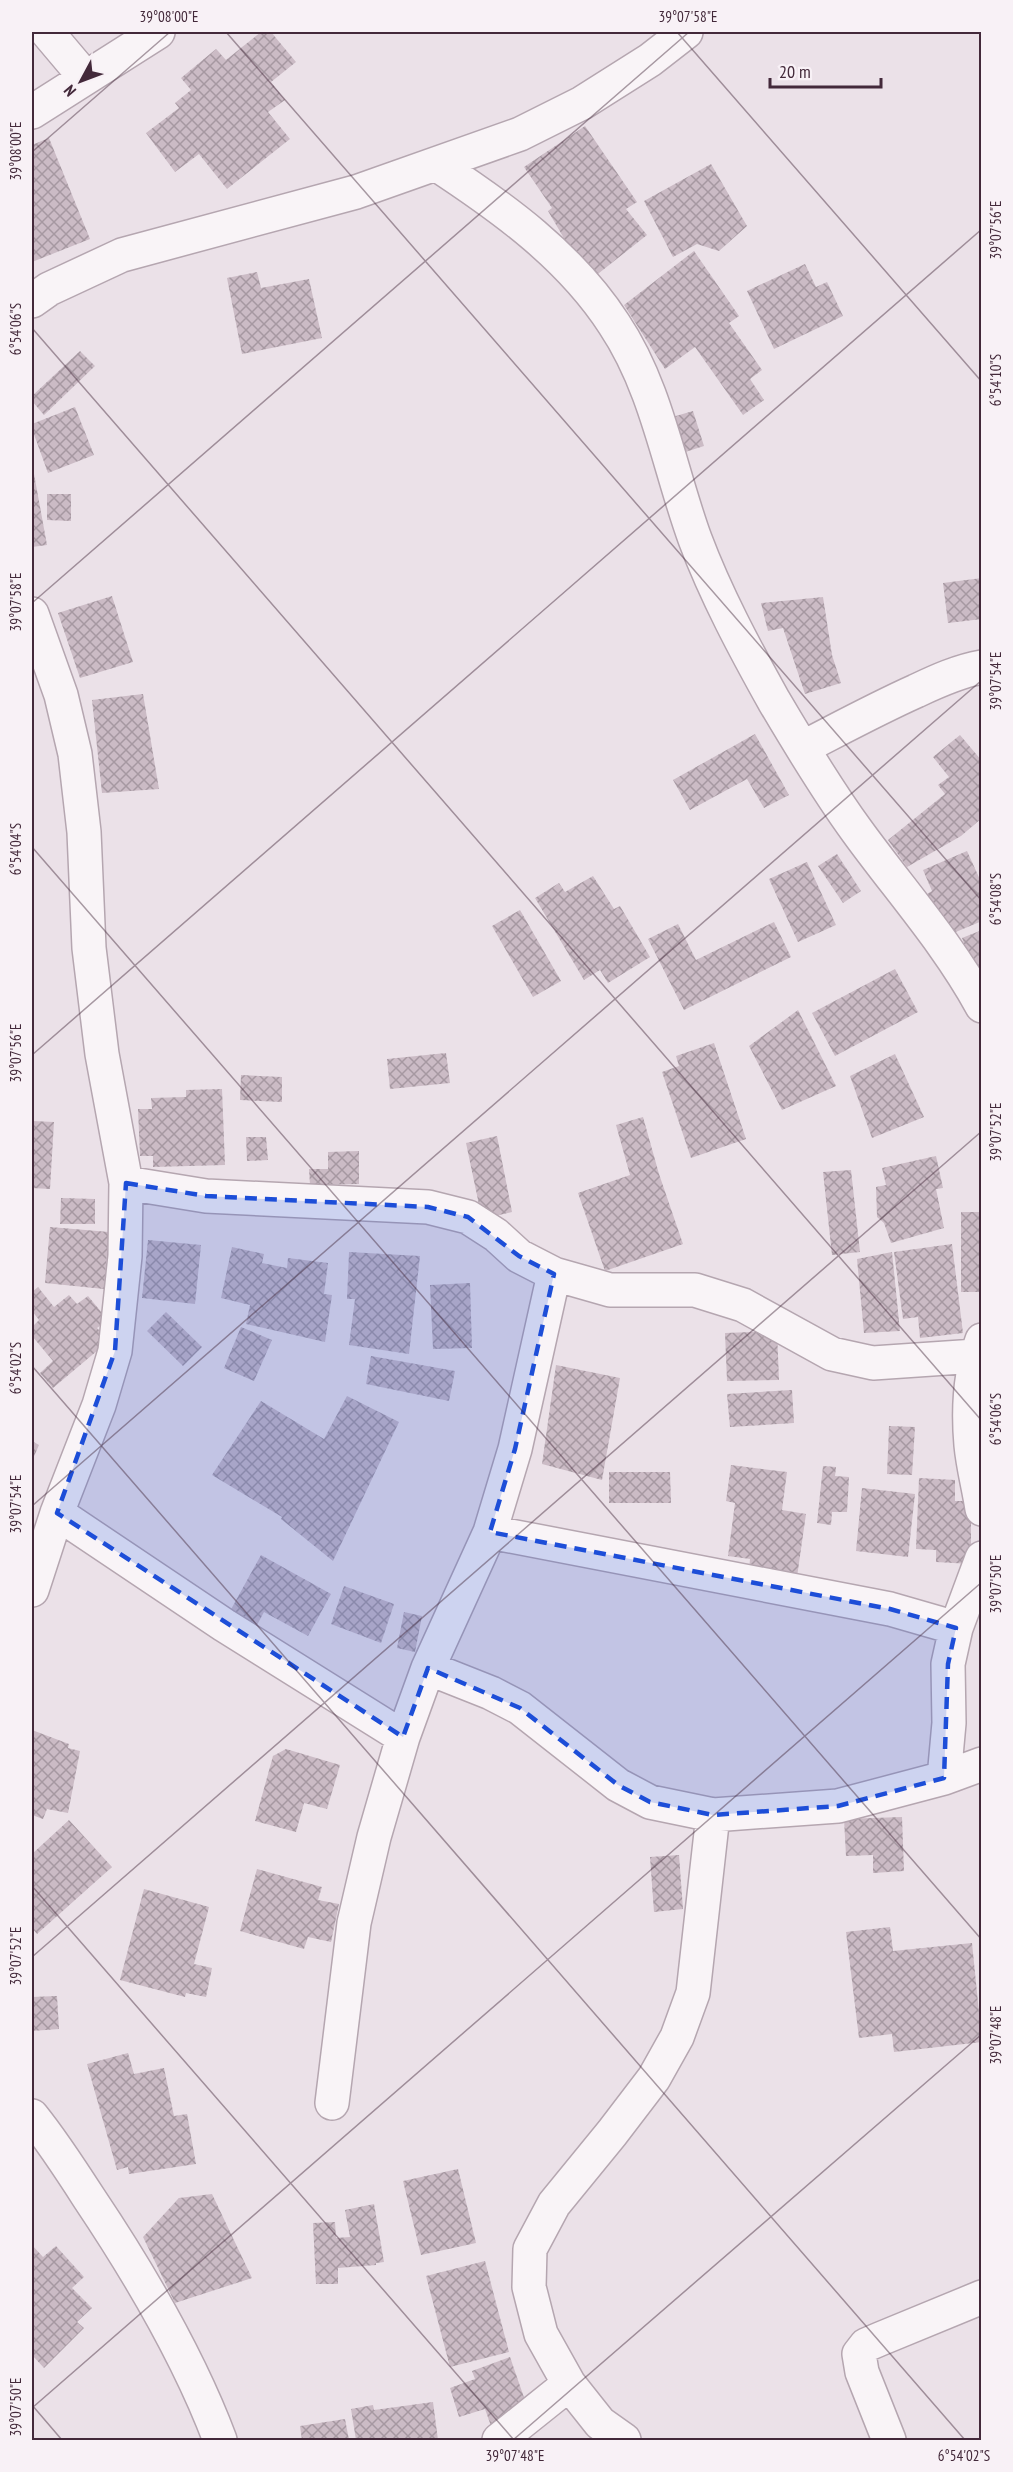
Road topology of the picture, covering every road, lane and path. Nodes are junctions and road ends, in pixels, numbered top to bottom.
1 (47, 32) edge
2 (159, 32) edge
3 (686, 32) edge
4 (85, 77) junction
5 (32, 112) edge
6 (436, 164) junction
7 (32, 302) edge
8 (32, 614) edge
9 (981, 667) edge
10 (804, 747) junction
11 (981, 1006) edge
12 (126, 1184) junction
13 (554, 1274) junction
14 (979, 1348) edge
15 (981, 1502) edge
16 (57, 1513) junction
17 (490, 1532) junction
18 (981, 1558) edge
19 (32, 1590) edge
20 (956, 1628) junction
21 (428, 1668) junction
22 (403, 1737) junction
23 (981, 1764) edge
24 (944, 1778) junction
25 (714, 1815) junction
26 (332, 2103) dead end
27 (35, 2130) edge
28 (981, 2296) edge
29 (569, 2384) junction
30 (220, 2440) edge
31 (499, 2440) edge
32 (624, 2440) edge
33 (890, 2440) edge

1 - 4 street
2 - 4 street
3 - 6 street
4 - 5 street
6 - 7 street
6 - 10 street
8 - 12 street
9 - 10 street
10 - 11 street
12 - 13 street
12 - 16 street
13 - 14 street
13 - 17 street
14 - 15 street
16 - 19 street
16 - 22 street
17 - 20 street
17 - 21 street
18 - 20 street
20 - 24 street
21 - 22 street
21 - 25 street
22 - 26 street
23 - 24 street
24 - 25 street
25 - 29 street
27 - 30 street
28 - 33 street
29 - 31 street
29 - 32 street

